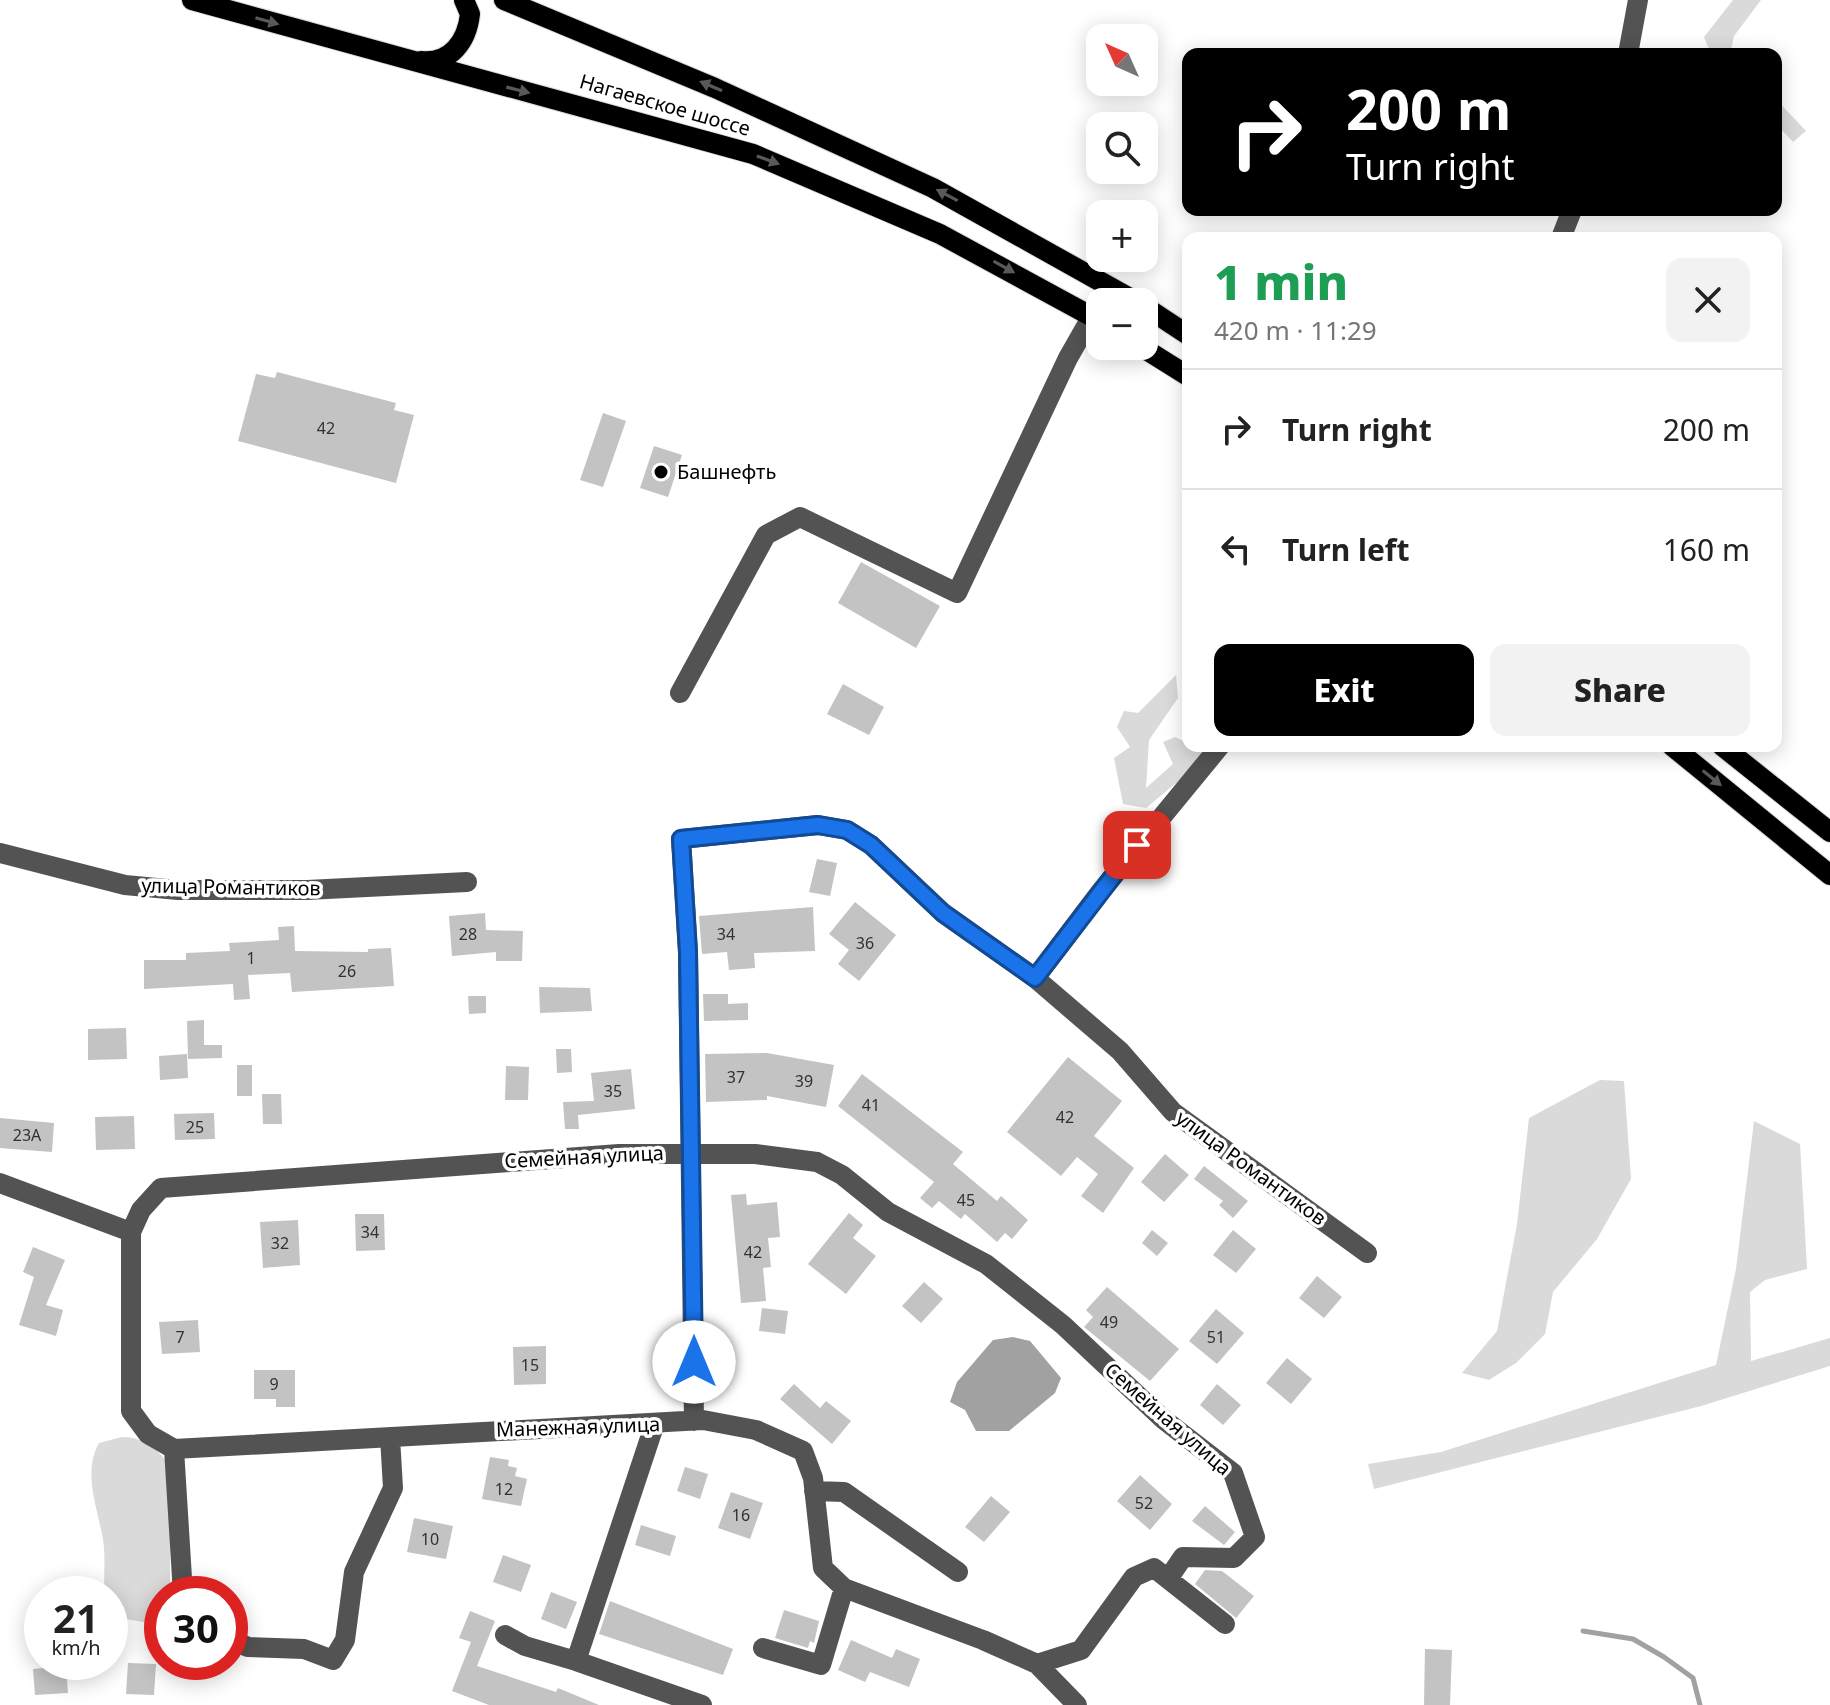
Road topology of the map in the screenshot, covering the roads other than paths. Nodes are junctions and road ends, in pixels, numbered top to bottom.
1 (192, 0) edge
2 (464, 0) edge
3 (504, 0) edge
4 (1638, 0) edge
5 (1629, 48) edge
6 (397, 59) junction
7 (1112, 288) edge
8 (1086, 314) edge
9 (1158, 315) edge
10 (1182, 331) edge
11 (1086, 333) edge
12 (1158, 357) edge
13 (1182, 372) edge
14 (680, 693) dead end
15 (1215, 752) edge
16 (1680, 752) edge
17 (1730, 752) edge
18 (1745, 752) edge
19 (1752, 810) junction
20 (1830, 818) edge
21 (1830, 832) edge
22 (0, 853) edge
23 (1830, 875) edge
24 (467, 882) dead end
25 (1830, 882) edge
26 (1035, 978) junction
27 (690, 1151) junction
28 (0, 1183) edge
29 (131, 1232) junction
30 (1367, 1253) dead end
31 (694, 1421) junction
32 (655, 1423) junction
33 (390, 1437) junction
34 (174, 1449) junction
35 (814, 1491) junction
36 (958, 1572) dead end
37 (182, 1576) edge
38 (1168, 1579) junction
39 (844, 1588) junction
40 (1225, 1624) dead end
41 (505, 1635) dead end
42 (248, 1647) edge
43 (763, 1648) dead end
44 (576, 1661) junction
45 (1037, 1664) junction
46 (702, 1705) edge
47 (1077, 1705) edge

1 -> 6 main road, Нагаевское шоссе
2 - 6 main road
7 -> 3 main road, Нагаевское шоссе
4 - 5 street
6 -> 8 main road, Нагаевское шоссе
9 - 10 main road
11 - 14 street
12 - 13 main road
15 - 26 street
16 -> 19 main road
17 - 21 main road
18 - 20 main road
19 - 23 main road
19 - 25 main road
22 - 24 street, улица Романтиков
26 - 27 street, улица Романтиков
26 - 30 street, улица Романтиков
27 - 29 street, Семейная улица
27 - 31 street
27 - 38 street, Семейная улица
28 - 29 street
29 - 34 street
31 - 32 street, Манежная улица
31 - 35 street, Манежная улица
32 - 33 street, Манежная улица
32 - 44 street
33 - 34 street, Манежная улица
33 - 42 street
34 - 37 street
35 - 36 street
35 - 39 street, Манежная улица
38 - 40 street
38 - 45 street
39 - 43 street
39 - 45 street
41 - 44 street
44 - 46 street
45 - 47 street

